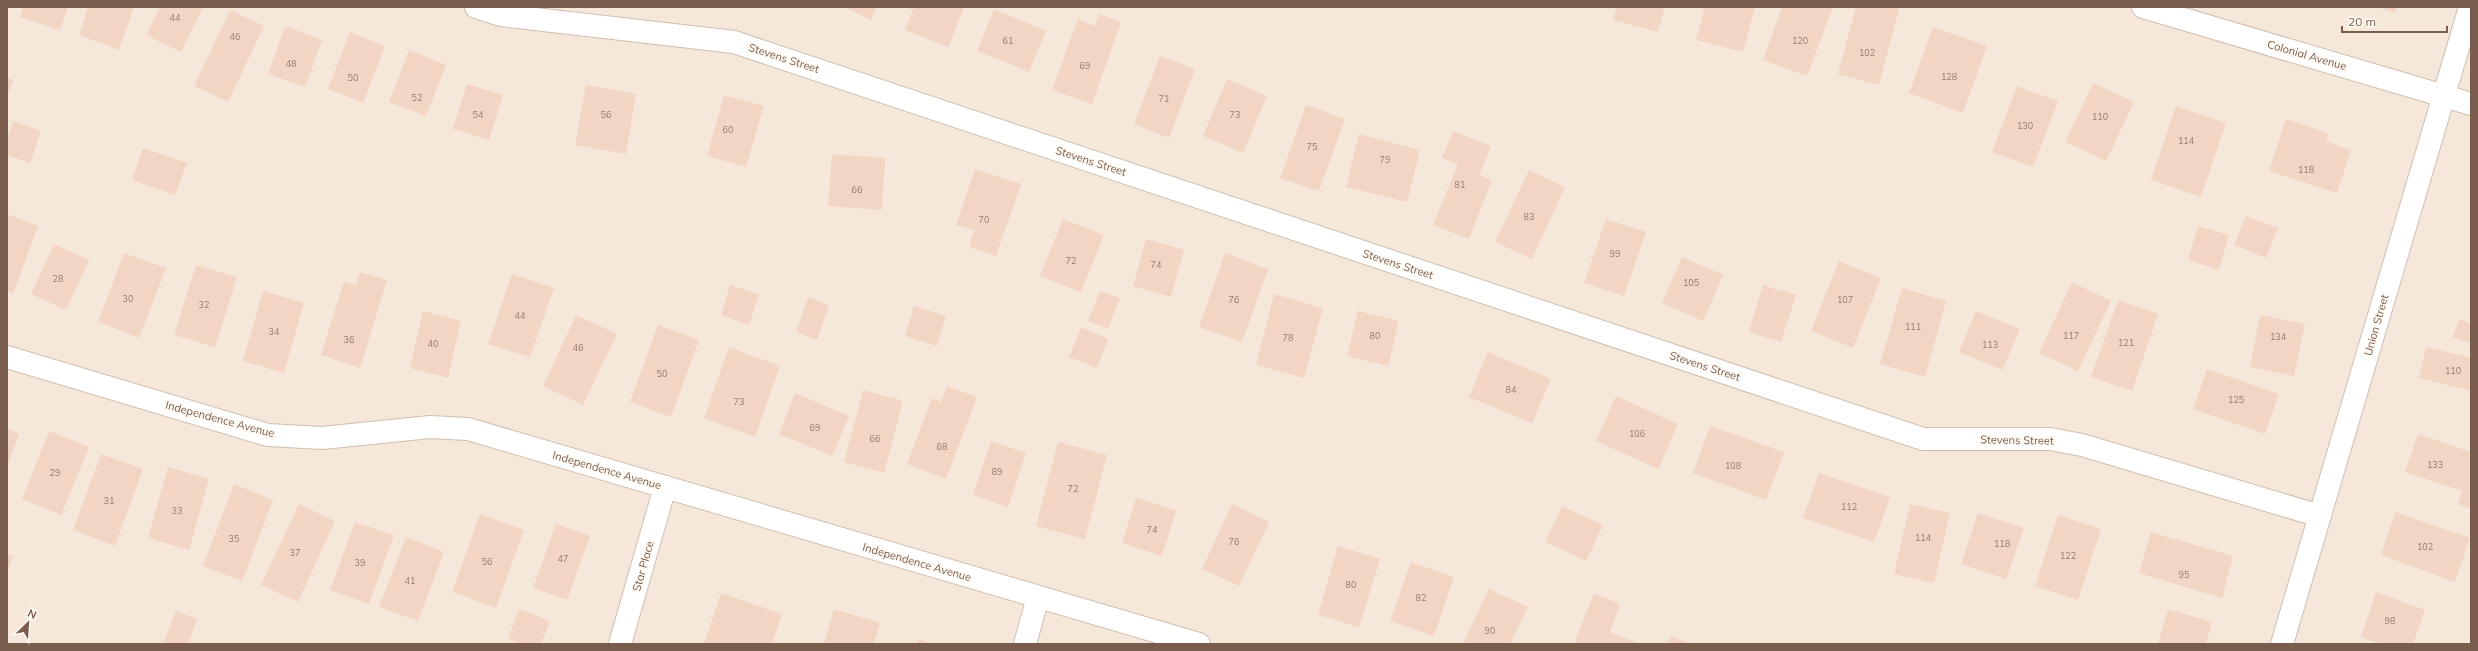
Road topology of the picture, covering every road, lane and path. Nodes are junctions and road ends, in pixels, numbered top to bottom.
1 (476, 7) edge
2 (2143, 7) edge
3 (2470, 7) edge
4 (2444, 96) junction
5 (2471, 104) edge
6 (7, 357) edge
7 (665, 487) junction
8 (2320, 516) junction
9 (1038, 597) junction
10 (620, 644) edge
11 (1025, 644) edge
12 (1199, 644) edge
13 (2282, 644) edge

1 - 8 street, Stevens Street
2 - 4 street, Colonial Avenue
3 - 4 street, Union Street
4 - 5 street, Colonial Avenue
4 - 8 street, Union Street
6 - 7 street, Independence Avenue
7 - 9 street, Independence Avenue
7 - 10 street, Star Place
8 - 13 street, Union Street
9 - 11 street
9 - 12 street, Independence Avenue

